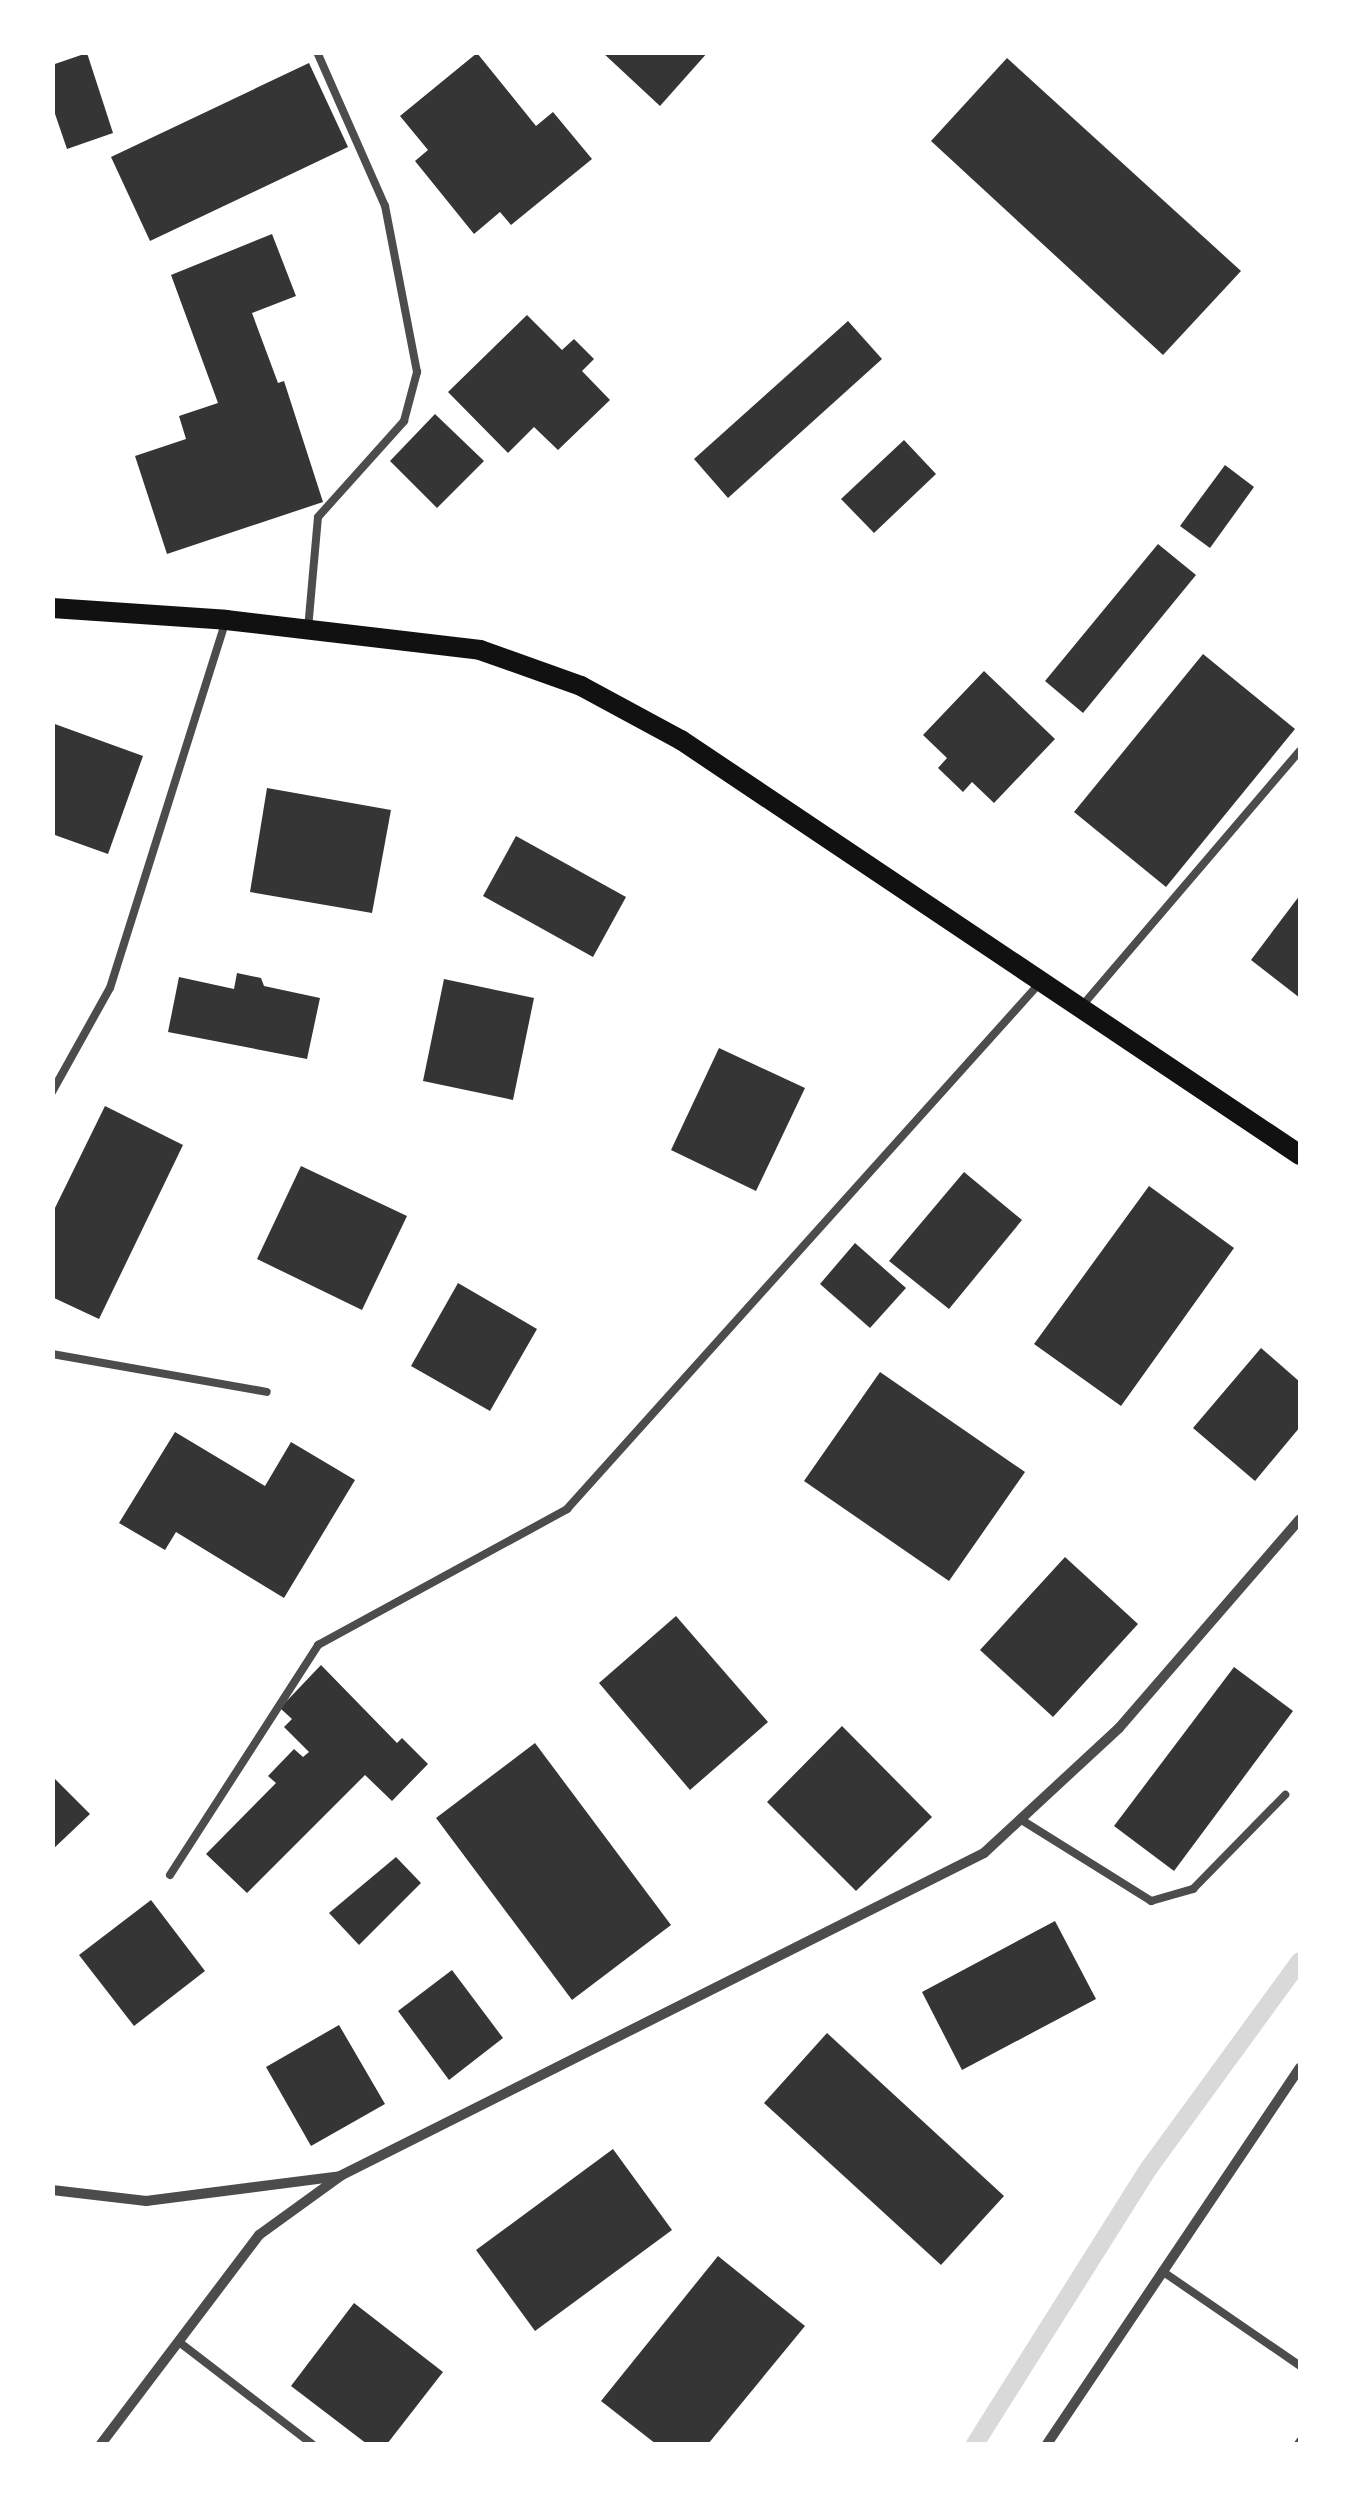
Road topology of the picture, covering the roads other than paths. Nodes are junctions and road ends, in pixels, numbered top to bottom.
1 (316, 52) edge
2 (52, 608) edge
3 (226, 620) junction
4 (308, 630) junction
5 (1300, 751) edge
6 (1038, 985) junction
7 (1078, 1010) junction
8 (52, 1092) edge
9 (1300, 1155) edge
10 (52, 1354) edge
11 (267, 1392) dead end
12 (1300, 1519) edge
13 (1285, 1795) dead end
14 (1020, 1819) junction
15 (170, 1876) dead end
16 (1300, 2068) edge
17 (340, 2176) junction
18 (52, 2190) edge
19 (1162, 2271) junction
20 (179, 2342) junction
21 (1300, 2366) edge
22 (101, 2444) edge
23 (312, 2444) edge
24 (1047, 2444) edge

1 - 4 lane
2 - 3 main road
3 - 4 main road
3 - 8 lane
4 - 6 main road
5 - 7 lane
6 - 7 main road
6 - 15 lane
7 - 9 main road
10 - 11 lane
12 - 14 street
13 - 14 lane
14 - 17 street
16 - 19 street
17 - 18 street
17 - 20 street
19 - 21 lane
19 - 24 street
20 - 22 street
20 - 23 lane

